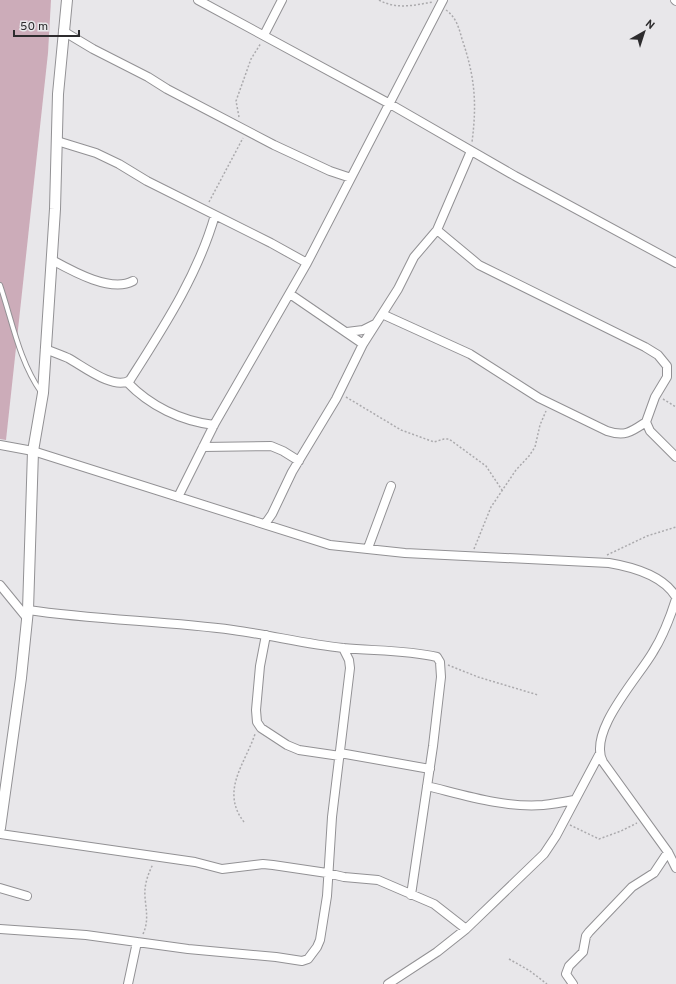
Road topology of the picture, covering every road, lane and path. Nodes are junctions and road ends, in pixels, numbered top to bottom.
1 (68, 0) edge
2 (198, 0) edge
3 (282, 0) edge
4 (379, 0) edge
5 (442, 2) edge
6 (63, 31) junction
7 (265, 36) junction
8 (390, 104) junction
9 (246, 130) junction
10 (57, 142) junction
11 (471, 151) junction
12 (351, 178) junction
13 (205, 210) junction
14 (215, 215) junction
15 (437, 230) junction
16 (52, 260) junction
17 (676, 263) edge
18 (307, 264) junction
19 (133, 281) dead end
20 (0, 285) edge
21 (290, 294) junction
22 (382, 314) junction
23 (376, 324) junction
24 (347, 332) junction
25 (363, 344) junction
26 (45, 349) junction
27 (127, 382) junction
28 (658, 392) junction
29 (339, 393) junction
30 (43, 394) junction
31 (550, 403) junction
32 (676, 408) edge
33 (646, 422) junction
34 (214, 425) junction
35 (0, 445) edge
36 (203, 447) junction
37 (33, 452) junction
38 (676, 457) edge
39 (298, 462) junction
40 (392, 486) dead end
41 (502, 490) junction
42 (178, 497) junction
43 (265, 524) junction
44 (676, 527) edge
45 (368, 548) junction
46 (471, 556) junction
47 (596, 563) junction
48 (0, 585) edge
49 (676, 598) edge
50 (28, 614) junction
51 (266, 635) junction
52 (343, 648) junction
53 (439, 661) junction
54 (538, 695) dead end
55 (257, 722) junction
56 (340, 754) junction
57 (599, 755) junction
58 (430, 769) junction
59 (427, 786) junction
60 (574, 800) junction
61 (644, 819) junction
62 (244, 822) dead end
63 (563, 822) junction
64 (0, 828) edge
65 (0, 834) edge
66 (668, 852) junction
67 (157, 857) junction
68 (676, 868) edge
69 (327, 873) junction
70 (0, 888) edge
71 (411, 895) junction
72 (27, 896) dead end
73 (0, 929) edge
74 (466, 930) junction
75 (138, 943) junction
76 (509, 959) dead end
77 (399, 977) junction
78 (128, 984) edge
79 (388, 984) edge
80 (405, 984) edge
81 (547, 984) edge
82 (573, 984) edge

1 - 6 street
2 - 7 street
3 - 7 street
4 - 5 path
5 - 8 street
5 - 11 path
6 - 9 street
6 - 10 street
7 - 8 street
7 - 9 path
8 - 11 street
8 - 12 street
9 - 12 street
9 - 13 path
10 - 13 street
10 - 16 street
11 - 15 street
11 - 17 street
12 - 18 street
13 - 14 street
14 - 18 street
14 - 27 street
15 - 22 street
15 - 28 street
16 - 19 street
16 - 26 street
18 - 21 street
20 - 30 lane
21 - 24 street
21 - 34 street
22 - 23 street
22 - 31 street
23 - 24 street
23 - 25 street
24 - 25 street
25 - 29 street
26 - 27 street
26 - 30 street
27 - 34 street
28 - 32 path
28 - 33 street
29 - 39 street
29 - 41 path
30 - 37 street
31 - 33 street
31 - 41 path
33 - 38 street
34 - 36 street
35 - 37 street
36 - 39 street
36 - 42 street
37 - 42 street
37 - 50 street
39 - 43 street
40 - 45 street
41 - 46 path
42 - 43 street
43 - 45 street
44 - 47 path
45 - 46 street
46 - 47 street
47 - 49 street
48 - 50 street
49 - 57 street
50 - 51 street
50 - 64 street
51 - 52 street
51 - 55 street
52 - 53 street
52 - 56 street
53 - 54 path
53 - 58 street
55 - 56 street
55 - 62 path
56 - 58 street
56 - 69 street
57 - 60 street
57 - 61 street
58 - 59 street
59 - 60 street
59 - 71 street
60 - 63 street
61 - 63 path
61 - 66 street
63 - 74 street
65 - 67 street
66 - 68 street
66 - 82 street
67 - 69 street
67 - 75 path
69 - 71 street
69 - 75 street
70 - 72 street
71 - 74 street
73 - 75 street
74 - 77 street
75 - 78 street
76 - 81 path
77 - 79 street
77 - 80 street

